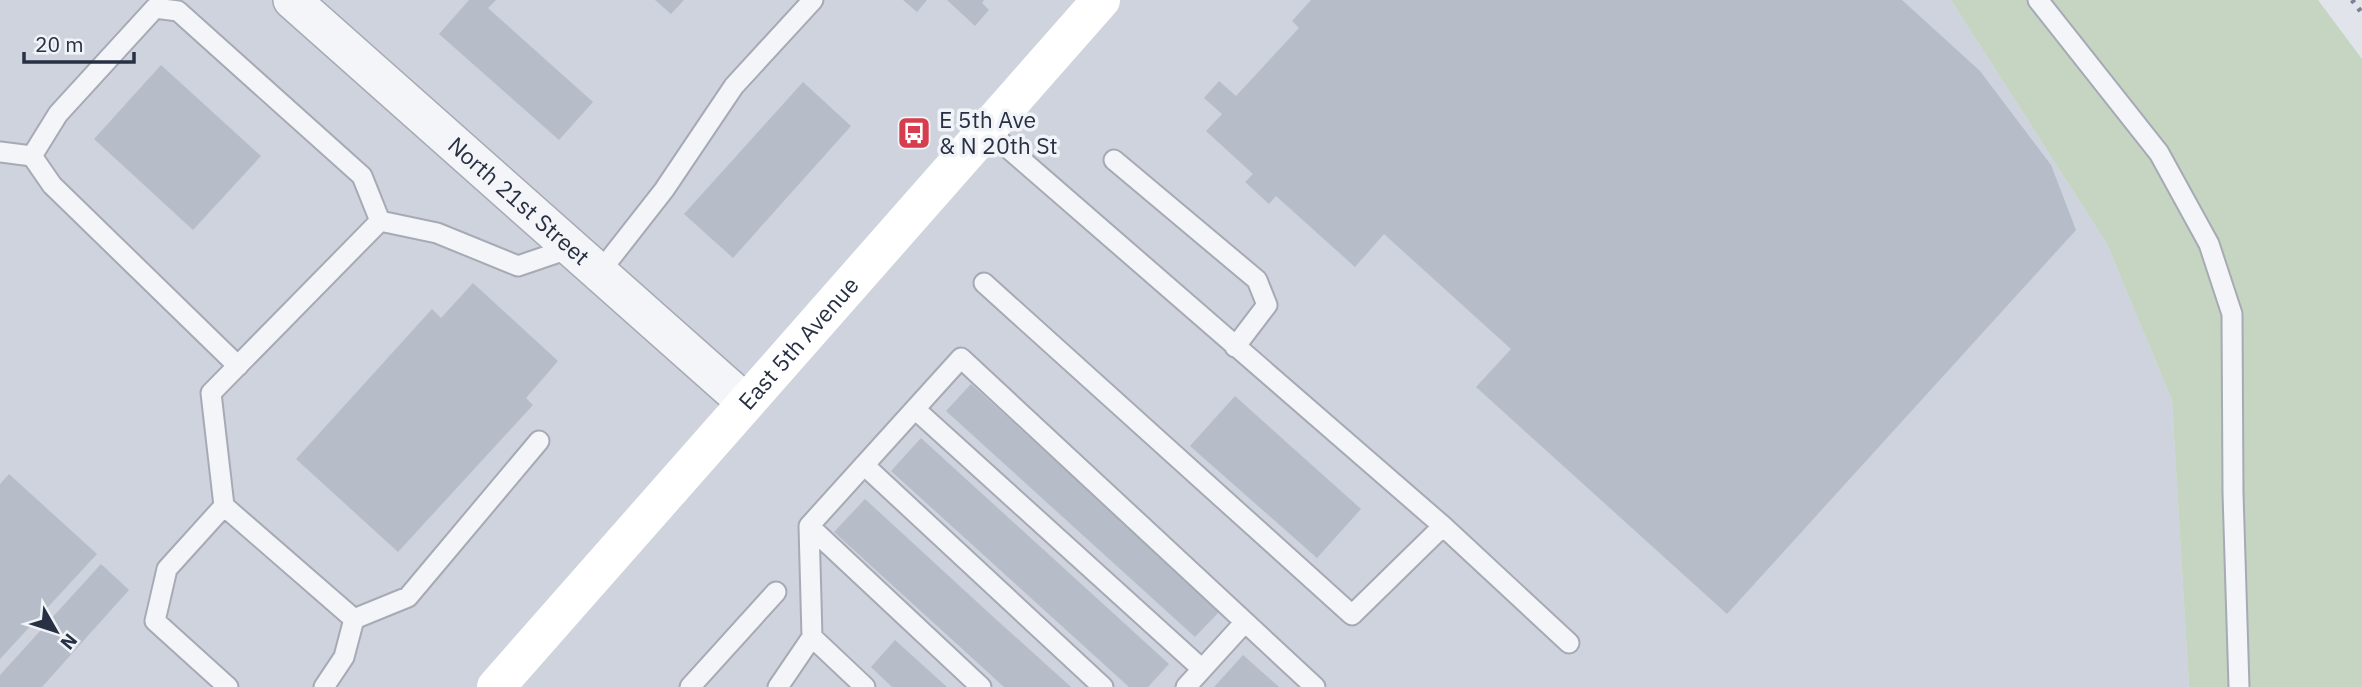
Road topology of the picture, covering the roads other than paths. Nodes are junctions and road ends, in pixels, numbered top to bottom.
1 (292, 0) edge
2 (813, 0) edge
3 (1101, 0) edge
4 (2038, 0) edge
5 (151, 4) edge
6 (986, 129) junction
7 (0, 152) edge
8 (32, 156) junction
9 (1114, 160) dead end
10 (380, 221) junction
11 (571, 248) junction
12 (600, 273) junction
13 (984, 283) dead end
14 (1235, 347) junction
15 (237, 366) junction
16 (745, 402) junction
17 (915, 409) junction
18 (539, 442) dead end
19 (864, 465) junction
20 (224, 506) junction
21 (809, 526) junction
22 (1443, 526) junction
23 (776, 592) dead end
24 (354, 619) junction
25 (1245, 622) junction
26 (812, 637) junction
27 (1569, 643) dead end
28 (1202, 669) junction
29 (228, 687) edge
30 (324, 687) edge
31 (496, 687) edge
32 (690, 687) edge
33 (778, 687) edge
34 (865, 687) edge
35 (981, 687) edge
36 (1103, 687) edge
37 (1186, 687) edge
38 (1315, 687) edge
39 (2239, 687) edge

1 - 11 street, North 21st Street
2 - 12 lane
3 - 6 main road, East 5th Avenue
4 - 39 lane
5 - 8 lane
5 - 10 lane
6 - 14 lane
6 - 16 main road, East 5th Avenue
7 - 8 lane
8 - 15 lane
9 - 14 lane
10 - 11 lane
10 - 15 lane
11 - 12 street, North 21st Street
12 - 16 street, North 21st Street
13 - 22 lane
14 - 22 lane
15 - 20 lane
16 - 31 main road, East 5th Avenue
17 - 19 lane
17 - 25 lane
17 - 28 lane
18 - 24 lane
19 - 21 lane
19 - 36 lane
20 - 24 lane
20 - 29 lane
21 - 26 lane
21 - 35 lane
22 - 27 lane
23 - 32 lane
24 - 30 lane
25 - 28 lane
25 - 38 lane
26 - 33 lane
26 - 34 lane
28 - 37 lane

